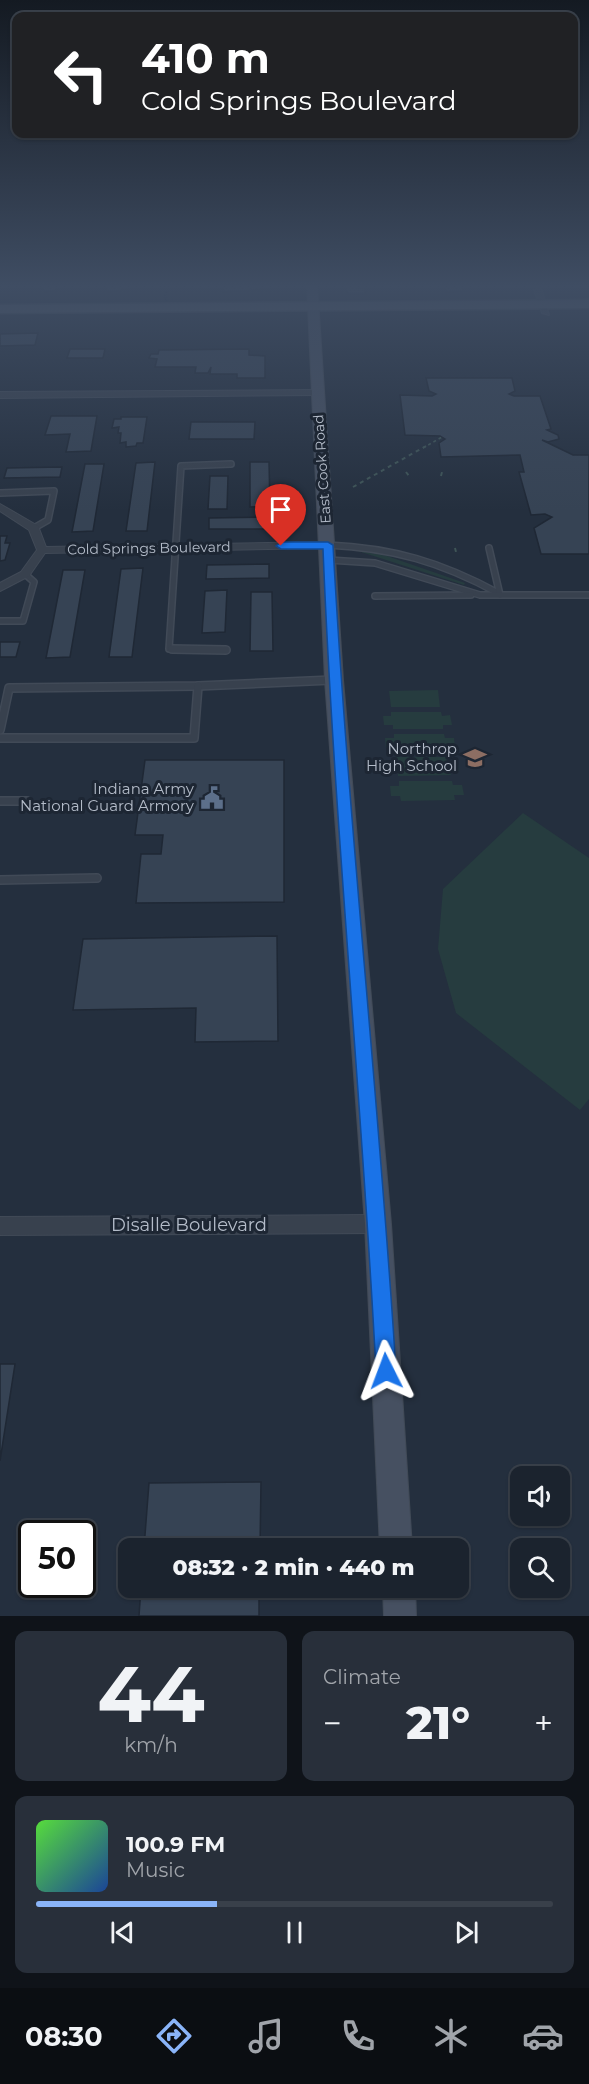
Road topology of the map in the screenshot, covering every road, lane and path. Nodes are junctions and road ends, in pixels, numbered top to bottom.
1 (316, 359) edge
2 (317, 392) junction
3 (0, 395) edge
4 (442, 437) dead end
5 (231, 464) dead end
6 (406, 472) dead end
7 (409, 476) dead end
8 (353, 487) dead end
9 (0, 493) edge
10 (2, 510) edge
11 (34, 528) junction
12 (176, 546) junction
13 (454, 548) dead end
14 (489, 548) dead end
15 (42, 550) junction
16 (456, 552) dead end
17 (328, 553) junction
18 (25, 574) junction
19 (0, 588) edge
20 (480, 595) junction
21 (500, 595) junction
22 (589, 595) edge
23 (375, 596) dead end
24 (0, 621) edge
25 (226, 650) dead end
26 (334, 680) junction
27 (198, 686) junction
28 (0, 688) edge
29 (9, 688) junction
30 (0, 730) edge
31 (0, 738) edge
32 (0, 801) edge
33 (27, 801) dead end
34 (97, 878) dead end
35 (0, 879) edge
36 (378, 1224) junction
37 (0, 1226) edge
38 (395, 1538) edge
39 (399, 1598) edge
40 (400, 1616) edge

1 - 2 main road, East Cook Road
2 - 3 street
2 - 17 main road, East Cook Road
4 - 8 path
5 - 12 lane
6 - 7 path
9 - 11 lane
10 - 11 street
11 - 15 street
12 - 15 street, Cold Springs Boulevard
12 - 17 street, Cold Springs Boulevard
12 - 25 lane
13 - 16 path
14 - 21 lane
15 - 18 street
17 - 20 lane
17 - 21 lane
17 - 26 main road, East Cook Road
18 - 19 street
18 - 24 lane
20 - 21 lane
20 - 23 lane
21 - 22 lane
26 - 27 lane
26 - 36 main road, East Cook Road
27 - 29 lane
27 - 31 lane
28 - 29 lane
29 - 30 lane
32 - 33 lane
34 - 35 lane
36 - 37 street, Disalle Boulevard
36 - 38 main road, East Cook Road
39 - 40 main road

